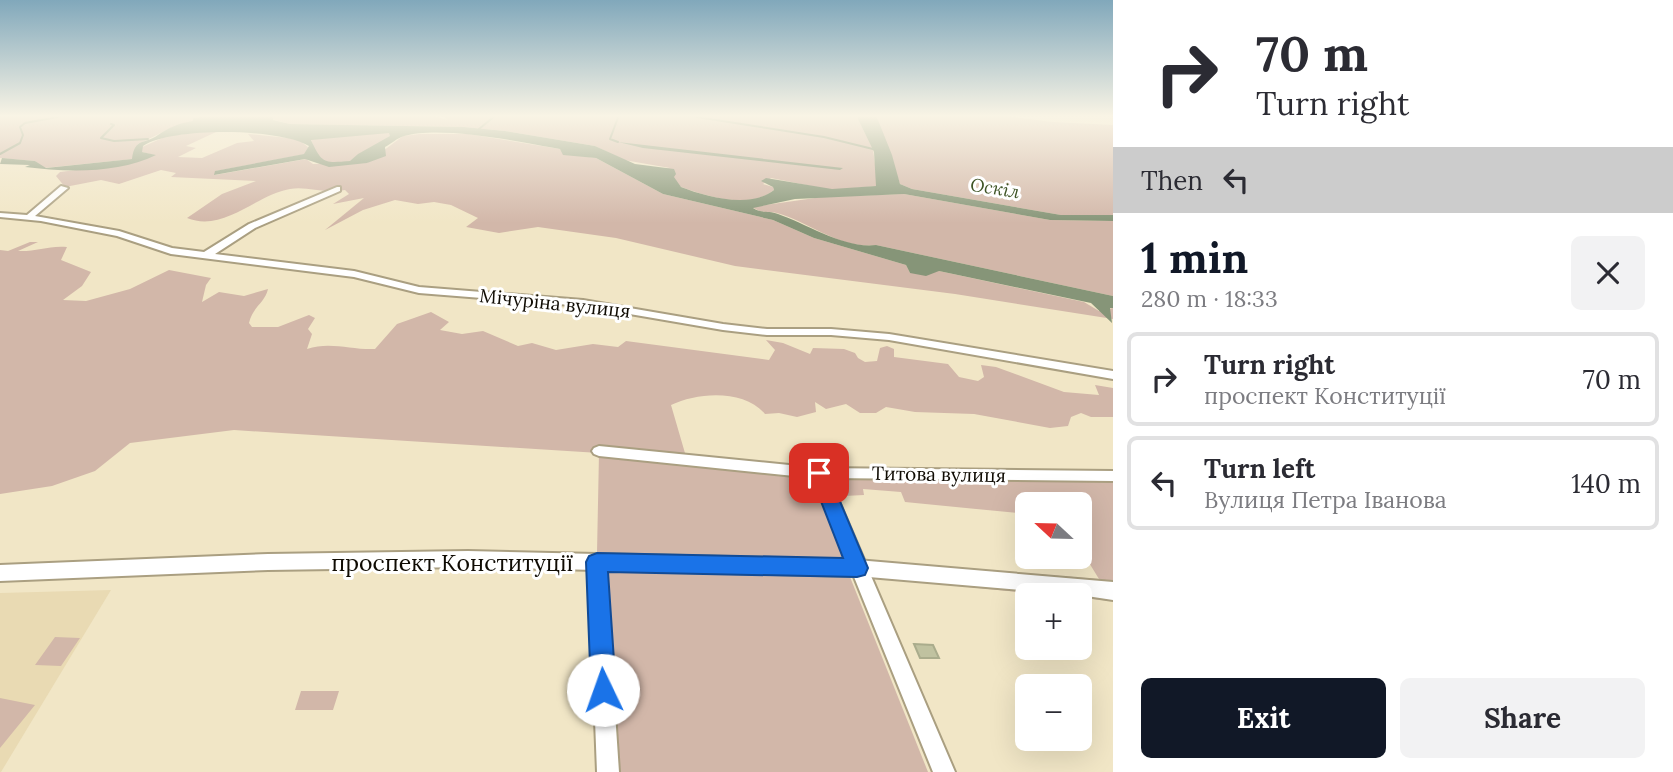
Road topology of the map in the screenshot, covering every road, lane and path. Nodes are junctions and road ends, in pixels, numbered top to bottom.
1 (64, 188) dead end
2 (337, 189) dead end
3 (0, 215) edge
4 (15, 217) junction
5 (28, 218) junction
6 (0, 222) edge
7 (205, 256) junction
8 (1113, 375) edge
9 (599, 451) dead end
10 (819, 473) junction
11 (1113, 476) edge
12 (597, 562) junction
13 (857, 568) junction
14 (0, 573) edge
15 (1113, 591) edge
16 (608, 772) edge
17 (944, 772) edge

1 - 5 street
2 - 7 street
3 - 4 street, Мічуріна вулиця
4 - 5 street, Мічуріна вулиця
4 - 6 street
5 - 7 street, Мічуріна вулиця
7 - 8 street, Мічуріна вулиця
9 - 10 street, Титова вулиця
10 - 11 street, Титова вулиця
10 - 13 street
12 - 13 main road, проспект Конституції
12 - 14 main road, проспект Конституції
12 - 16 street
13 - 15 main road, проспект Конституції
13 - 17 street

